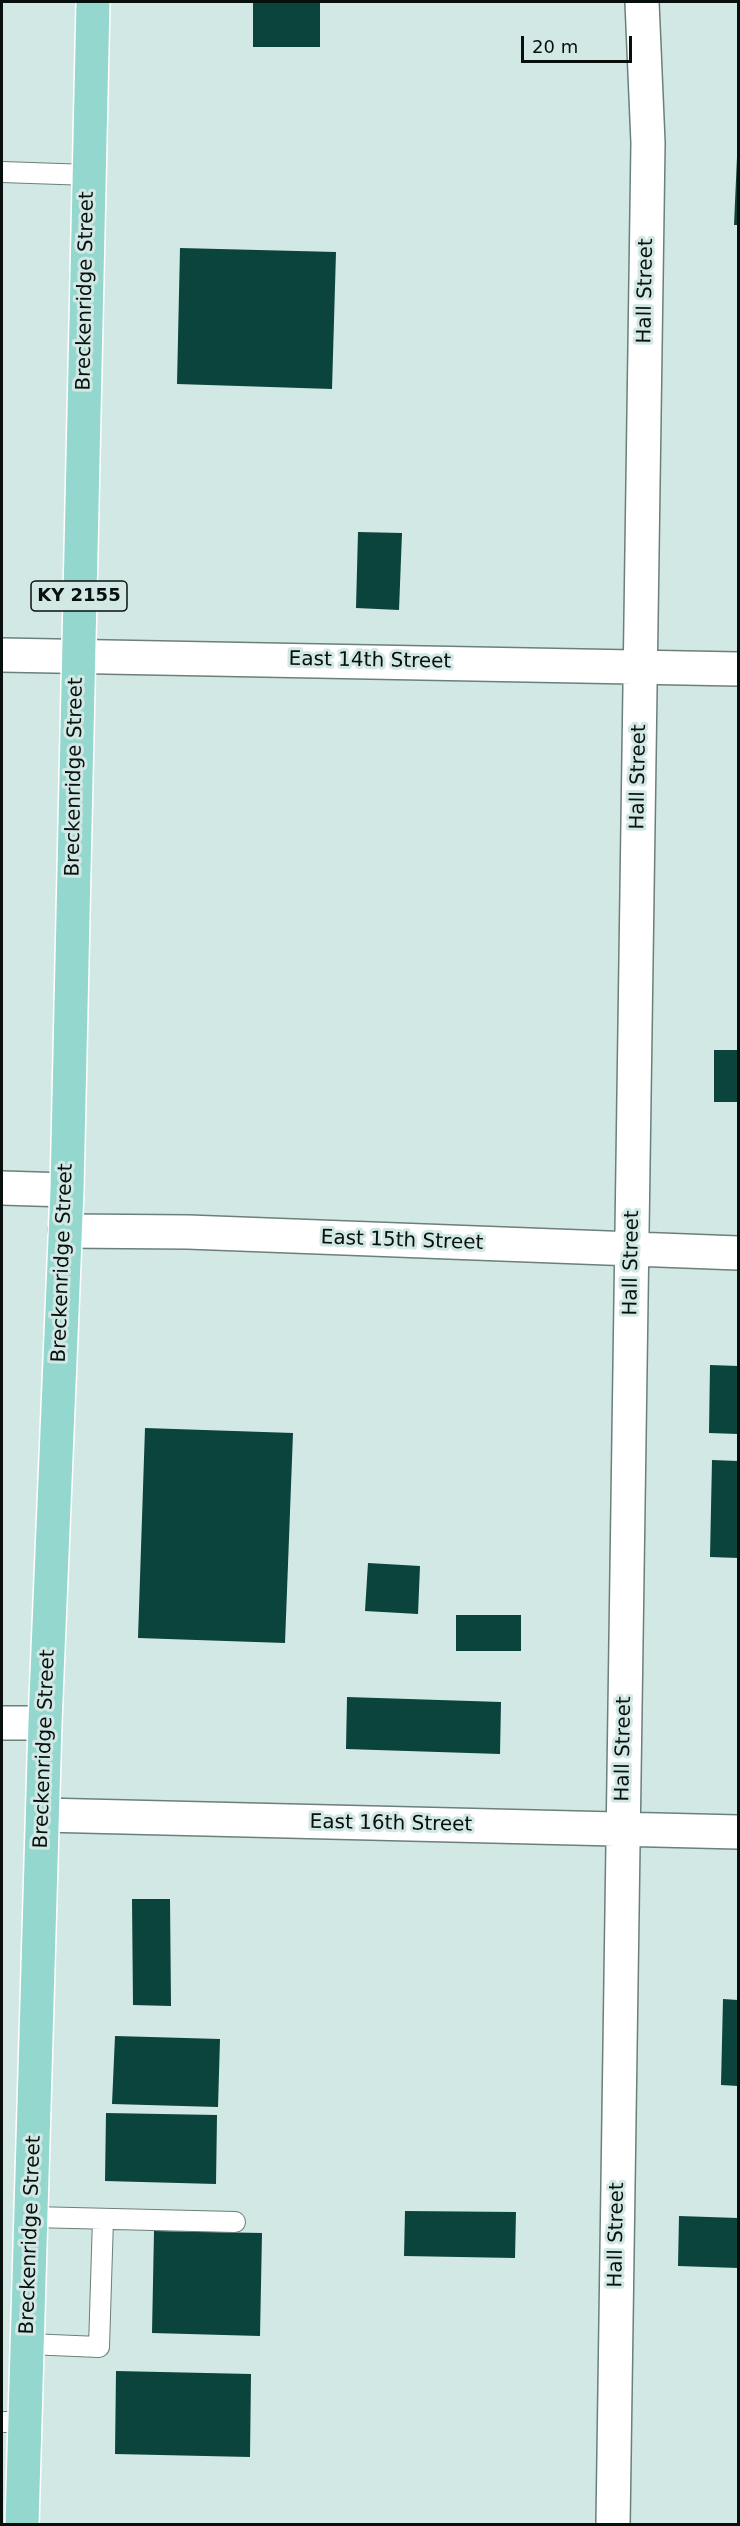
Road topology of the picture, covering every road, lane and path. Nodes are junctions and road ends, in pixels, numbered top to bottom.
1 (93, 2) edge
2 (642, 2) edge
3 (2, 172) edge
4 (89, 175) junction
5 (2, 655) edge
6 (77, 657) junction
7 (640, 666) junction
8 (738, 669) edge
9 (2, 1188) edge
10 (67, 1190) junction
11 (65, 1231) junction
12 (632, 1250) junction
13 (738, 1253) edge
14 (2, 1723) edge
15 (45, 1723) junction
16 (43, 1815) junction
17 (623, 1829) junction
18 (738, 1832) edge
19 (32, 2217) junction
20 (103, 2219) junction
21 (235, 2222) dead end
22 (28, 2344) junction
23 (13, 2422) edge
24 (22, 2524) edge
25 (614, 2524) edge

1 - 4 main road, Breckenridge Street / KY 2155
2 - 7 street, Hall Street
3 - 4 lane
4 - 6 main road, Breckenridge Street / KY 2155
5 - 6 street, East 14th Street
6 - 7 street, East 14th Street
6 - 10 main road, Breckenridge Street / KY 2155
7 - 8 street, East 14th Street
7 - 12 street, Hall Street
9 - 10 street
10 - 11 main road, Breckenridge Street / KY 2155
11 - 12 street, East 15th Street
11 - 15 main road, Breckenridge Street / KY 2155
12 - 13 street, East 15th Street
12 - 17 street, Hall Street
14 - 15 street
15 - 16 main road, Breckenridge Street / KY 2155
16 - 17 street, East 16th Street
16 - 19 main road, Breckenridge Street / KY 2155
17 - 18 street, East 16th Street
17 - 25 street, Hall Street
19 - 20 lane
19 - 22 main road, Breckenridge Street / KY 2155
20 - 21 lane
20 - 22 lane
22 - 23 main road, Breckenridge Street / KY 2155
23 - 24 main road, Breckenridge Street / KY 2155

